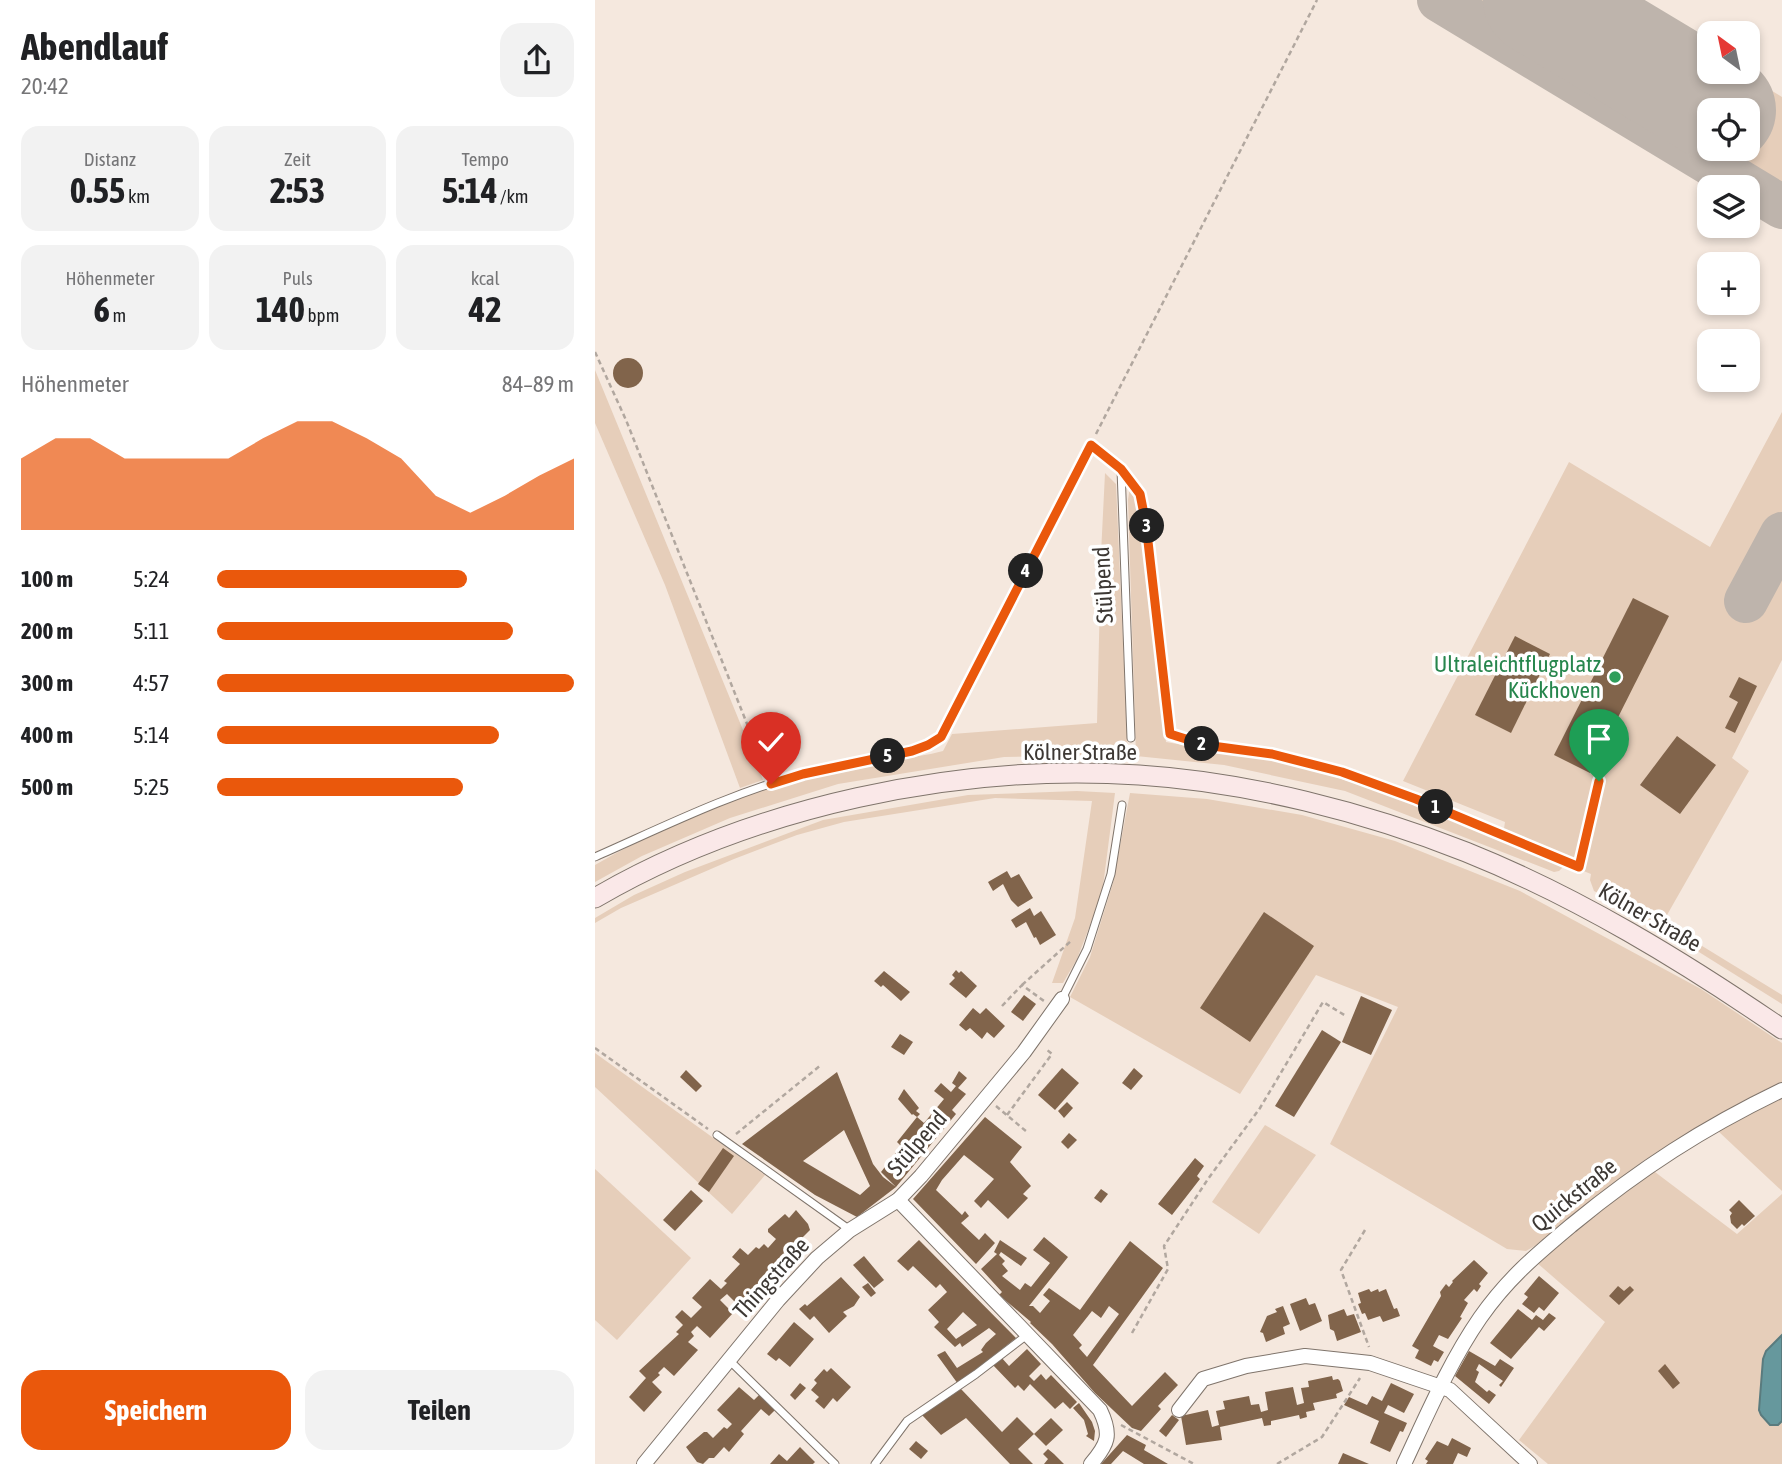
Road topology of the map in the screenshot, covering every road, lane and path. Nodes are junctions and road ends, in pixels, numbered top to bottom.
1 (1317, 0) edge
2 (595, 352) edge
3 (1091, 445) junction
4 (1121, 469) junction
5 (1131, 738) dead end
6 (1599, 781) dead end
7 (771, 784) junction
8 (1122, 805) dead end
9 (595, 858) edge
10 (595, 898) edge
11 (1071, 941) dead end
12 (1022, 985) junction
13 (1058, 1004) junction
14 (1002, 1006) dead end
15 (1346, 1016) dead end
16 (1782, 1029) edge
17 (1034, 1039) junction
18 (595, 1048) edge
19 (821, 1065) dead end
20 (1782, 1090) edge
21 (986, 1097) junction
22 (1007, 1115) junction
23 (1027, 1132) dead end
24 (717, 1135) joint
25 (726, 1142) junction
26 (898, 1200) junction
27 (850, 1230) junction
28 (1365, 1230) dead end
29 (1132, 1333) dead end
30 (1028, 1334) junction
31 (729, 1360) junction
32 (1370, 1363) junction
33 (1441, 1386) junction
34 (1179, 1410) dead end
35 (1107, 1425) junction
36 (643, 1464) edge
37 (835, 1464) edge
38 (875, 1464) edge
39 (1091, 1464) edge
40 (1194, 1464) edge
41 (1277, 1464) edge
42 (1404, 1464) edge
43 (1530, 1464) edge

1 - 3 path
2 - 7 path
3 - 4 lane
3 - 7 lane
4 - 5 lane, Stülpend
4 - 6 lane
7 - 9 lane
8 - 13 lane, Stülpend
10 - 16 main road, Kölner Straße
11 - 12 path
12 - 13 path
12 - 14 path
13 - 17 street, Stülpend
15 - 29 path
17 - 21 street, Stülpend
17 - 22 path
18 - 24 path
19 - 25 path
20 - 33 street, Quickstraße
21 - 22 path
21 - 26 street, Stülpend
22 - 23 path
24 - 25 lane
25 - 27 lane
26 - 27 street, Thingstraße
26 - 30 street, Stülpend
27 - 31 street, Thingstraße
28 - 32 path
30 - 35 street, Stülpend
30 - 38 lane
31 - 36 street, Thingstraße
31 - 37 lane
32 - 33 street
32 - 34 street
32 - 41 path
33 - 42 street, Quickstraße
33 - 43 street
35 - 39 street
35 - 40 path

